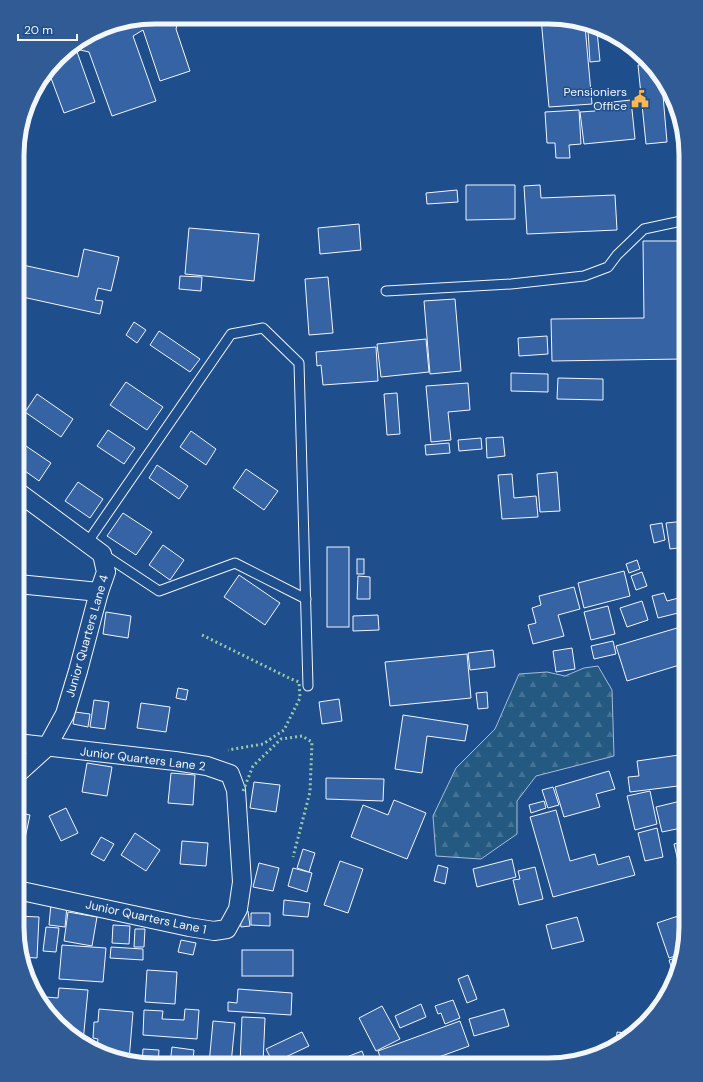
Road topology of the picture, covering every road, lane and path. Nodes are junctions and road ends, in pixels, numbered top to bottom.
1 (679, 222) edge
2 (386, 291) dead end
3 (24, 496) edge
4 (87, 543) junction
5 (102, 554) junction
6 (24, 585) edge
7 (99, 592) junction
8 (306, 599) junction
9 (308, 686) dead end
10 (24, 744) edge
11 (46, 747) junction
12 (24, 767) edge
13 (242, 882) joint
14 (24, 892) edge

1 - 2 lane
3 - 4 street
4 - 5 street
4 - 8 lane
5 - 7 street, Junior Quarters Lane 4
5 - 8 lane
6 - 7 street
7 - 11 street, Junior Quarters Lane 4
8 - 9 lane
10 - 11 street, Junior Quarters Lane 2
11 - 12 street, Junior Quarters Lane 4
11 - 13 street, Junior Quarters Lane 2
13 - 14 street, Junior Quarters Lane 1

